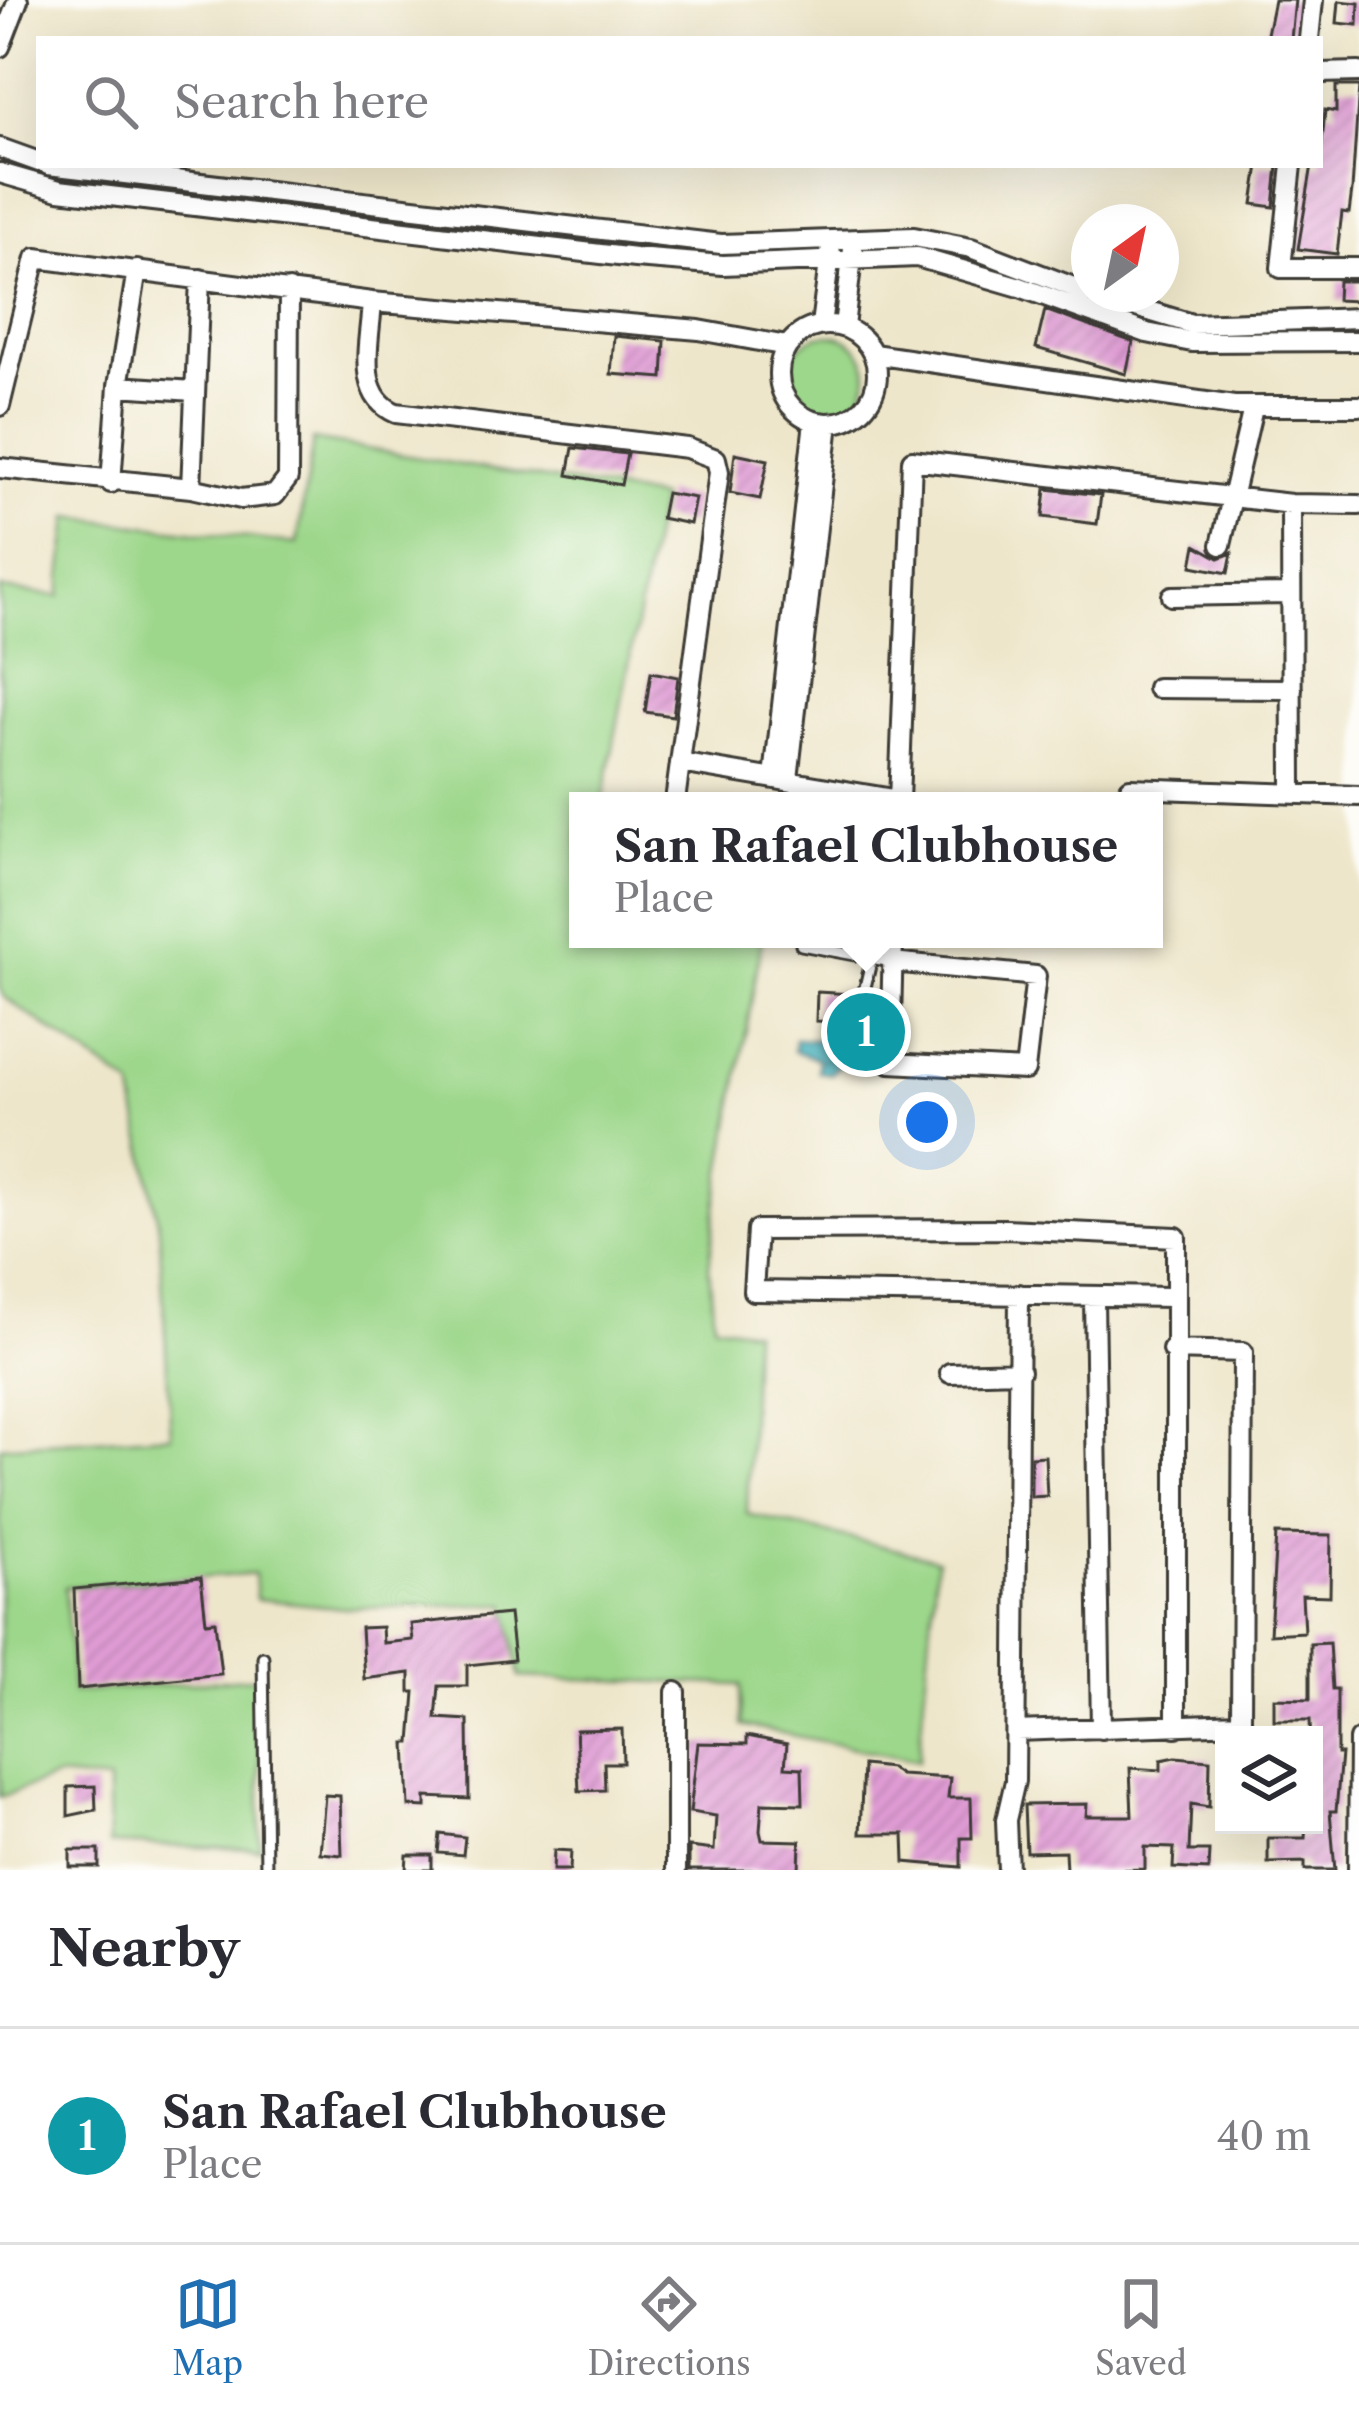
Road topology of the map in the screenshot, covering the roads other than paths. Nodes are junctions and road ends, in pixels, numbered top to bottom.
1 (19, 0) edge
2 (1313, 0) edge
3 (1309, 36) edge
4 (0, 46) edge
5 (1359, 72) edge
6 (1323, 73) edge
7 (0, 148) edge
8 (36, 161) edge
9 (73, 168) edge
10 (1292, 168) edge
11 (0, 173) edge
12 (853, 249) junction
13 (831, 251) junction
14 (1359, 268) edge
15 (137, 271) junction
16 (200, 279) junction
17 (1071, 286) edge
18 (289, 290) junction
19 (372, 302) junction
20 (1153, 312) edge
21 (1359, 318) edge
22 (821, 325) junction
23 (844, 327) junction
24 (1359, 341) edge
25 (787, 346) junction
26 (873, 354) junction
27 (118, 386) junction
28 (194, 391) junction
29 (0, 406) edge
30 (1359, 406) edge
31 (1253, 408) junction
32 (822, 422) junction
33 (0, 468) edge
34 (111, 483) junction
35 (191, 488) junction
36 (1235, 495) junction
37 (1291, 504) junction
38 (1359, 505) edge
39 (1221, 545) dead end
40 (1291, 594) junction
41 (1172, 596) dead end
42 (1157, 688) dead end
43 (1292, 689) junction
44 (680, 763) junction
45 (781, 778) junction
46 (1130, 788) dead end
47 (1292, 791) junction
48 (677, 792) edge
49 (853, 792) edge
50 (899, 792) edge
51 (1359, 796) edge
52 (819, 948) edge
53 (893, 948) edge
54 (872, 957) junction
55 (892, 962) junction
56 (892, 1021) junction
57 (1019, 1294) junction
58 (1172, 1297) junction
59 (1094, 1299) junction
60 (1172, 1350) junction
61 (1020, 1371) junction
62 (950, 1372) dead end
63 (263, 1657) dead end
64 (676, 1692) dead end
65 (1176, 1727) junction
66 (1100, 1730) junction
67 (1016, 1731) junction
68 (1359, 1740) edge
69 (266, 1870) edge
70 (676, 1870) edge
71 (1008, 1870) edge
72 (1358, 1870) edge

1 - 4 street
2 - 3 street
5 - 6 street
7 - 8 street
9 - 13 street
10 - 14 street
11 - 13 street
12 - 13 street
12 - 17 street
12 - 23 street
12 - 24 street
13 - 22 street
15 - 16 street
15 - 27 street
15 - 29 street
16 - 18 street
16 - 28 street
18 - 19 street
18 - 35 street
19 - 25 street
19 - 44 street
20 - 21 street
22 - 23 street
22 - 25 street
23 - 26 street
25 - 32 street
26 - 31 street
26 - 32 street
27 - 28 street
27 - 34 street
28 - 35 street
30 - 31 street
31 - 36 street
32 - 45 street
33 - 34 street
34 - 35 street
36 - 37 street
36 - 39 street
36 - 50 street
37 - 38 street
37 - 40 street
40 - 41 street
40 - 43 street
42 - 43 street
43 - 47 street
44 - 45 street
44 - 48 street
45 - 49 street
46 - 47 street
47 - 51 street
52 - 54 lane
53 - 55 street
54 - 55 lane
54 - 56 lane
55 - 56 street
55 - 56 street
57 - 58 street
57 - 59 street
57 - 61 street
58 - 59 street
58 - 60 street
59 - 66 street
60 - 65 street
60 - 65 street
61 - 62 street
61 - 67 street
63 - 69 lane
64 - 70 street
65 - 66 street
66 - 67 street
67 - 71 street
68 - 72 street

